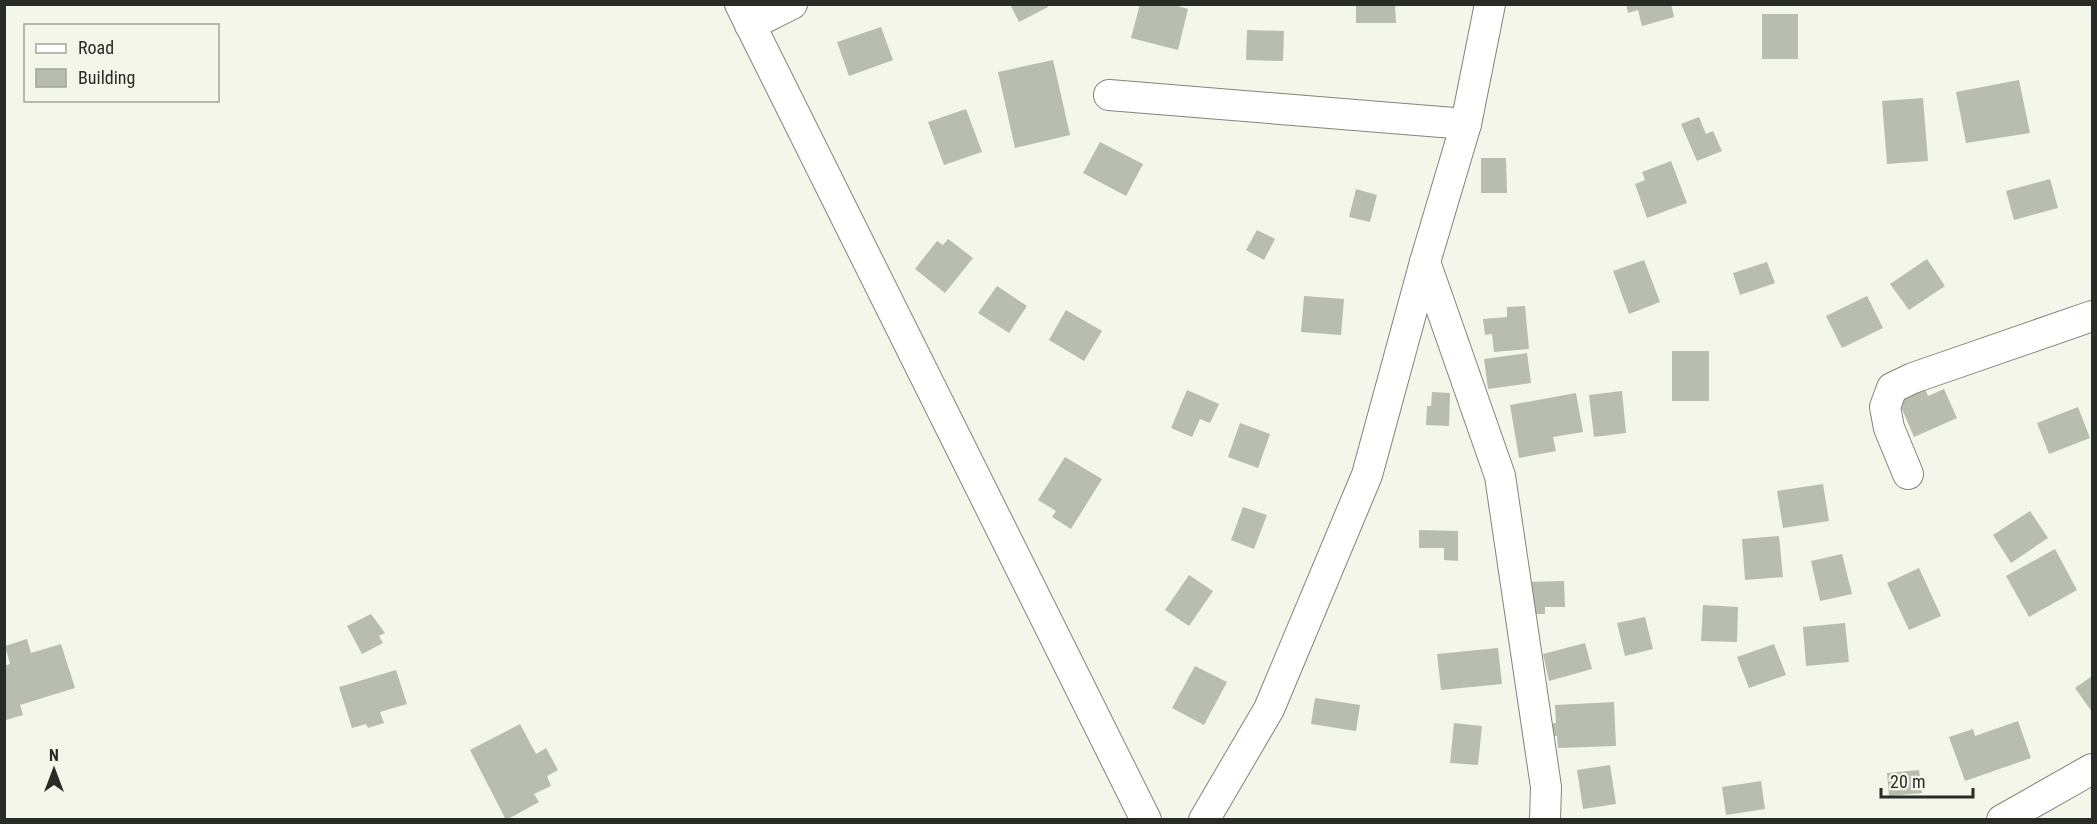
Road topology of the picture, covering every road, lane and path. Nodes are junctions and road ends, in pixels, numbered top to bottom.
1 (792, 4) edge
2 (1490, 4) edge
3 (745, 15) edge
4 (1109, 95) dead end
5 (1466, 124) junction
6 (1425, 262) junction
7 (2092, 316) edge
8 (1908, 474) dead end
9 (2092, 769) edge
10 (1146, 819) edge
11 (1204, 819) edge
12 (1545, 819) edge
13 (2002, 819) edge

1 - 3 street
2 - 5 street
3 - 10 street
4 - 5 street
5 - 6 street
6 - 11 street
6 - 12 street
7 - 8 street
9 - 13 street

